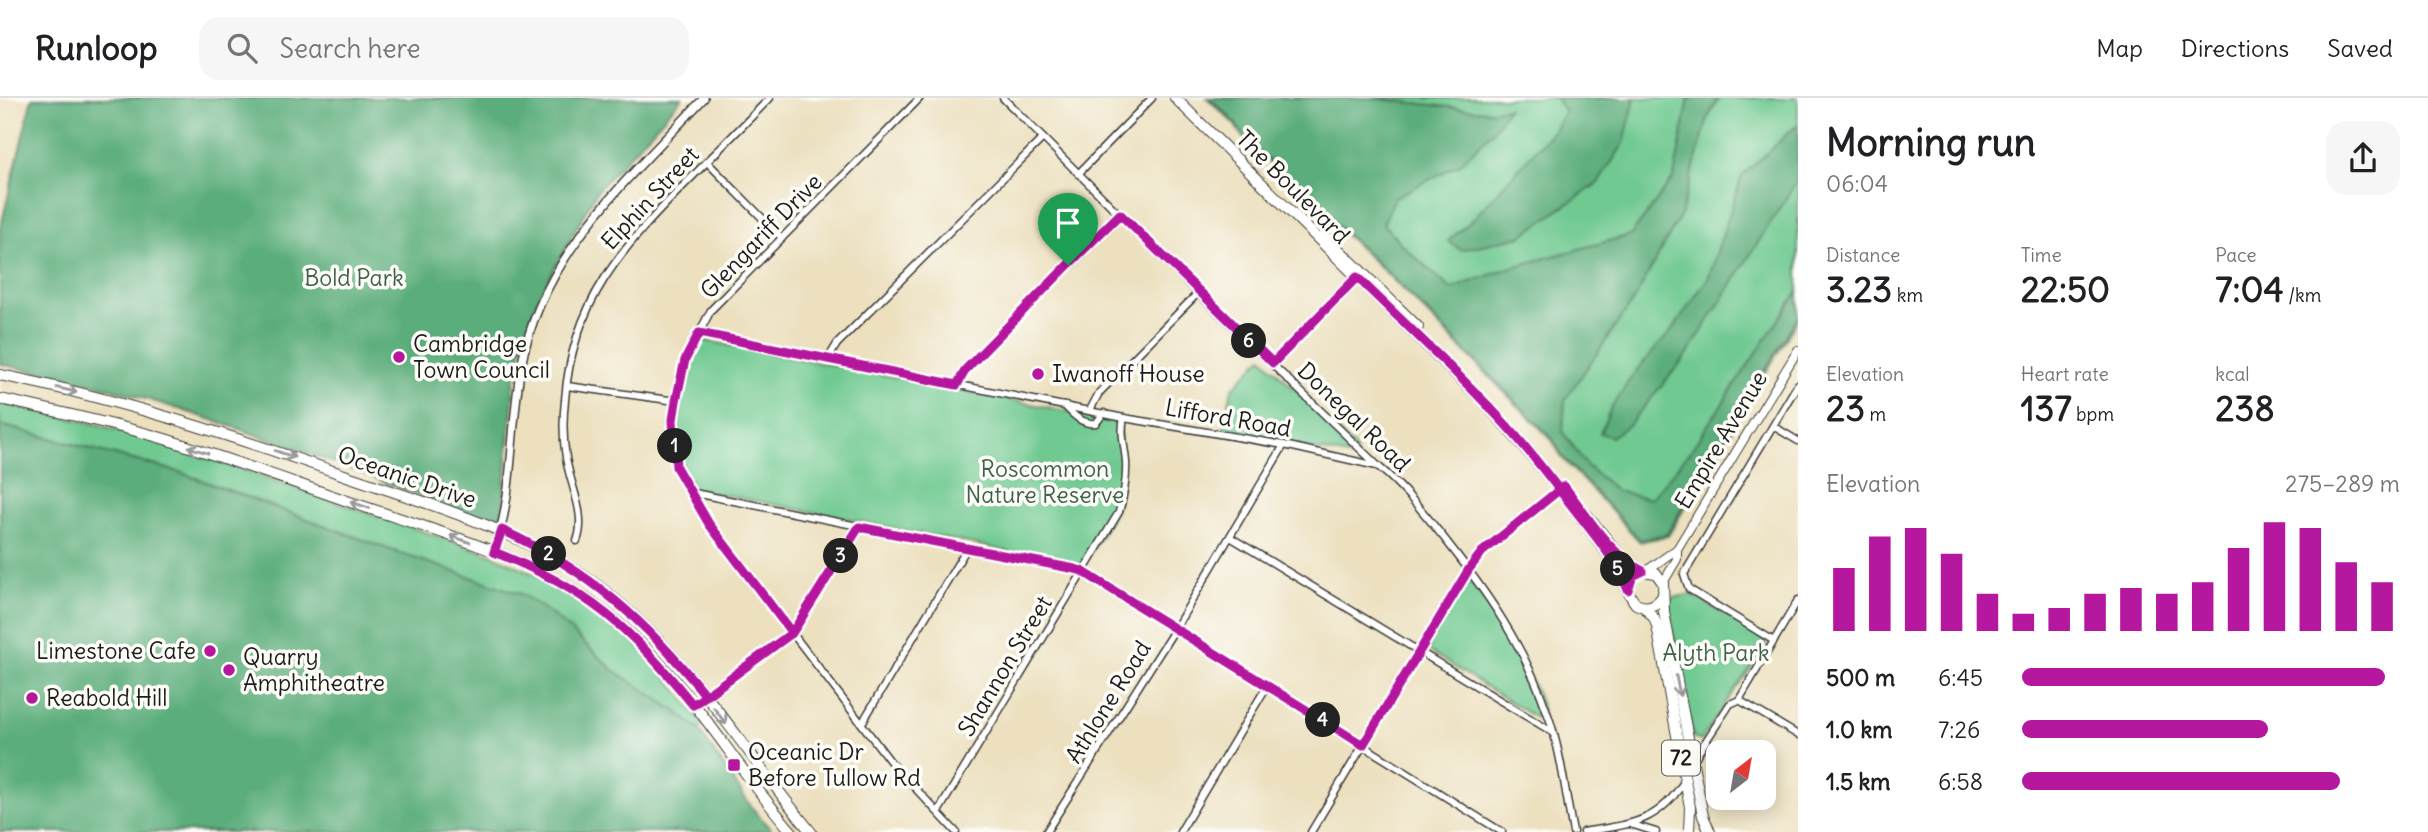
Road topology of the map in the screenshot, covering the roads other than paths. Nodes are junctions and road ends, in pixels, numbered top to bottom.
1 (704, 98) edge
2 (770, 98) edge
3 (920, 98) edge
4 (1003, 98) edge
5 (1152, 98) edge
6 (1175, 98) edge
7 (1184, 98) edge
8 (1043, 138) junction
9 (706, 162) junction
10 (1079, 173) junction
11 (1120, 214) junction
12 (782, 238) junction
13 (1359, 274) junction
14 (1198, 293) junction
15 (699, 333) junction
16 (1798, 350) edge
17 (828, 359) junction
18 (1273, 363) junction
19 (0, 375) edge
20 (1798, 384) edge
21 (957, 385) junction
22 (567, 386) junction
23 (0, 399) edge
24 (676, 401) junction
25 (1063, 405) junction
26 (1090, 410) junction
27 (1104, 413) junction
28 (1124, 418) junction
29 (1773, 426) junction
30 (1798, 441) edge
31 (1284, 445) junction
32 (1379, 467) junction
33 (1562, 488) junction
34 (689, 492) junction
35 (859, 527) junction
36 (502, 530) junction
37 (1230, 537) junction
38 (577, 541) dead end
39 (967, 548) junction
40 (1677, 550) junction
41 (494, 552) junction
42 (1469, 569) junction
43 (1082, 571) junction
44 (1644, 571) junction
45 (1663, 583) junction
46 (1628, 590) junction
47 (1663, 595) junction
48 (1798, 600) edge
49 (1644, 607) junction
50 (1175, 629) junction
51 (792, 633) junction
52 (1774, 641) junction
53 (1419, 652) junction
54 (1267, 686) junction
55 (706, 696) junction
56 (1739, 700) junction
57 (693, 705) junction
58 (862, 723) junction
59 (1554, 733) junction
60 (1798, 735) edge
61 (1363, 745) junction
62 (1693, 761) junction
63 (1686, 779) junction
64 (938, 812) junction
65 (1629, 824) junction
66 (792, 832) edge
67 (811, 832) edge
68 (956, 832) edge
69 (1046, 832) edge
70 (1180, 832) edge
71 (1311, 832) edge
72 (1502, 832) edge
73 (1573, 832) edge
74 (1583, 832) edge
75 (1656, 832) edge
76 (1689, 832) edge
77 (1697, 832) edge
78 (1708, 832) edge

1 - 36 street
2 - 9 street, Elphin Street
3 - 12 street, Glengariff Drive
4 - 8 street, Donegal Road
5 - 10 street
6 - 13 main road, The Boulevard / 72
7 - 13 main road, The Boulevard / 72
8 - 10 street, Donegal Road
8 - 17 street
9 - 12 street
9 - 22 street, Elphin Street
10 - 11 street, Donegal Road
11 - 14 street, Donegal Road
11 - 21 street
12 - 15 street, Glengariff Drive
13 - 18 street
13 - 33 main road, The Boulevard / 72
14 - 18 street, Donegal Road
14 - 26 street
15 - 17 street, Lifford Road
15 - 24 street, Glengariff Drive
16 - 40 main road, Empire Avenue
17 - 21 street, Lifford Road
18 - 32 street, Donegal Road
19 -> 36 main road, Oceanic Drive
20 - 29 street
21 - 25 street, Lifford Road
22 - 24 street
22 - 38 street, Elphin Street
41 -> 23 main road, Oceanic Drive
24 - 34 street, Glengariff Drive
25 - 26 street, Lifford Road
25 - 27 street
26 - 27 street, Lifford Road
27 - 28 street, Lifford Road
28 - 31 street, Lifford Road
28 - 43 street, Shannon Street
29 - 30 street
29 - 52 street
31 - 32 street, Lifford Road
31 - 37 street, Athlone Road
32 - 42 street, Donegal Road
33 - 42 street
33 - 44 main road, The Boulevard / 72
33 - 46 main road, The Boulevard / 72
34 - 35 street
34 - 51 street, Glengariff Drive
35 - 39 street
35 - 51 street
36 - 41 street
36 - 55 main road, Oceanic Drive
37 - 50 street, Athlone Road
37 - 53 street
39 - 43 street
39 - 58 street
40 - 44 main road, Empire Avenue
40 - 45 main road, Empire Avenue
41 - 57 main road, Oceanic Drive
42 - 53 street
42 - 59 street, Donegal Road
43 - 50 street
43 - 64 street, Shannon Street
44 - 45 main road, 72
44 - 46 main road
45 - 47 main road, 72
46 - 49 main road, 72
47 - 49 main road
47 -> 62 main road, 72
48 - 52 street
49 - 63 main road, 72
50 - 54 street
50 - 69 street, Athlone Road
51 - 55 street
51 - 58 street, Glengariff Drive
52 - 56 street
53 - 59 street
53 - 61 street
54 - 61 street
54 - 70 street
55 - 57 street
55 -> 67 main road, Oceanic Drive
56 - 60 street
56 - 62 street
57 - 66 main road, Oceanic Drive
58 - 64 street, Glengariff Drive
59 - 73 street, Donegal Road
61 - 71 street
61 - 72 street
62 - 78 main road, 72
63 - 65 street
63 - 76 main road, 72
64 - 68 street, Glengariff Drive
65 - 74 street
65 - 75 street
77 - 78 main road, 72

